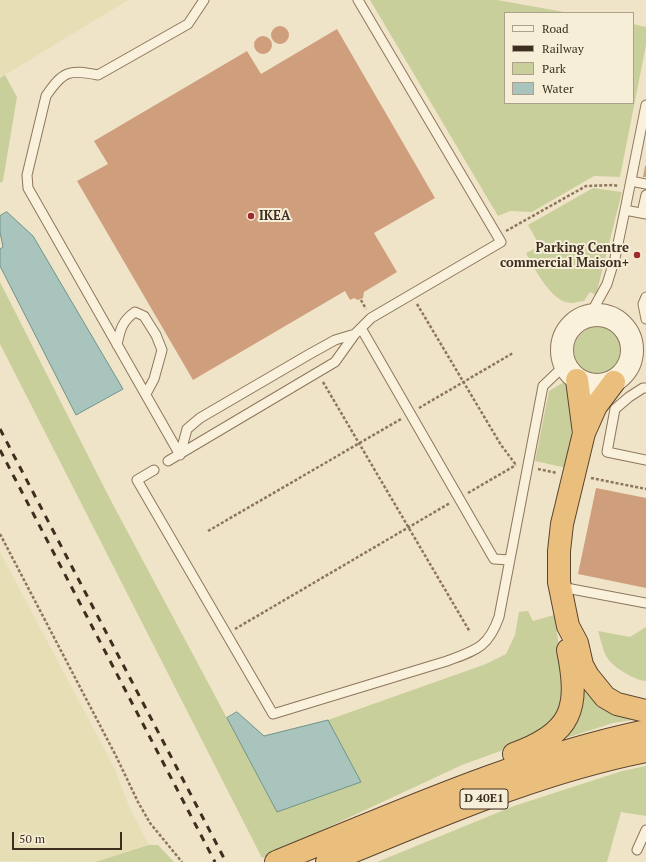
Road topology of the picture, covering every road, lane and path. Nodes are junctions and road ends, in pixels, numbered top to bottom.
1 (204, 0) edge
2 (358, 0) edge
3 (646, 105) edge
4 (646, 184) edge
5 (630, 185) junction
6 (646, 195) edge
7 (625, 210) junction
8 (644, 214) edge
9 (497, 236) junction
10 (411, 294) junction
11 (646, 297) edge
12 (590, 315) junction
13 (646, 319) edge
14 (358, 331) junction
15 (638, 340) edge
16 (118, 345) junction
17 (513, 354) dead end
18 (317, 372) junction
19 (571, 372) junction
20 (628, 375) edge
21 (463, 382) junction
22 (646, 388) edge
23 (146, 394) junction
24 (411, 413) junction
25 (584, 433) junction
26 (360, 444) junction
27 (180, 455) junction
28 (646, 460) edge
29 (168, 462) dead end
30 (154, 470) dead end
31 (460, 497) junction
32 (409, 527) junction
33 (208, 531) dead end
34 (0, 534) edge
35 (510, 560) junction
36 (560, 587) junction
37 (646, 603) edge
38 (568, 626) junction
39 (470, 632) dead end
40 (226, 634) junction
41 (646, 710) edge
42 (646, 731) edge
43 (646, 751) edge
44 (441, 795) junction
45 (646, 830) edge
46 (637, 850) dead end
47 (182, 862) edge
48 (276, 862) edge
49 (327, 862) edge

1 - 16 lane
2 - 9 lane
3 - 5 lane
4 - 5 lane
5 - 7 lane
5 - 9 path
6 - 8 lane
7 - 8 lane
7 - 12 lane
9 - 10 lane
10 - 14 lane
10 - 21 path
11 - 13 lane
12 - 15 street
12 - 19 street
14 - 18 lane
14 - 24 lane
14 - 27 lane
15 - 20 street
16 - 23 lane
16 - 23 lane
17 - 21 path
18 - 26 path
18 - 27 lane
19 - 20 street
19 - 25 highway
19 - 35 lane
20 - 25 highway
21 - 24 path
21 - 31 path
22 - 28 lane
23 - 27 lane
24 - 26 path
24 - 31 lane
25 - 36 highway
26 - 32 path
26 - 33 path
27 - 29 lane
30 - 40 lane
31 - 32 path
31 - 35 lane
32 - 39 path
32 - 40 path
34 - 47 path
35 - 40 lane
36 - 37 lane
36 - 38 highway
38 - 41 highway
38 - 44 highway
42 - 44 highway, D 40E1
43 - 49 highway, D 40E1
44 - 48 highway, D 40E1
45 - 46 lane

